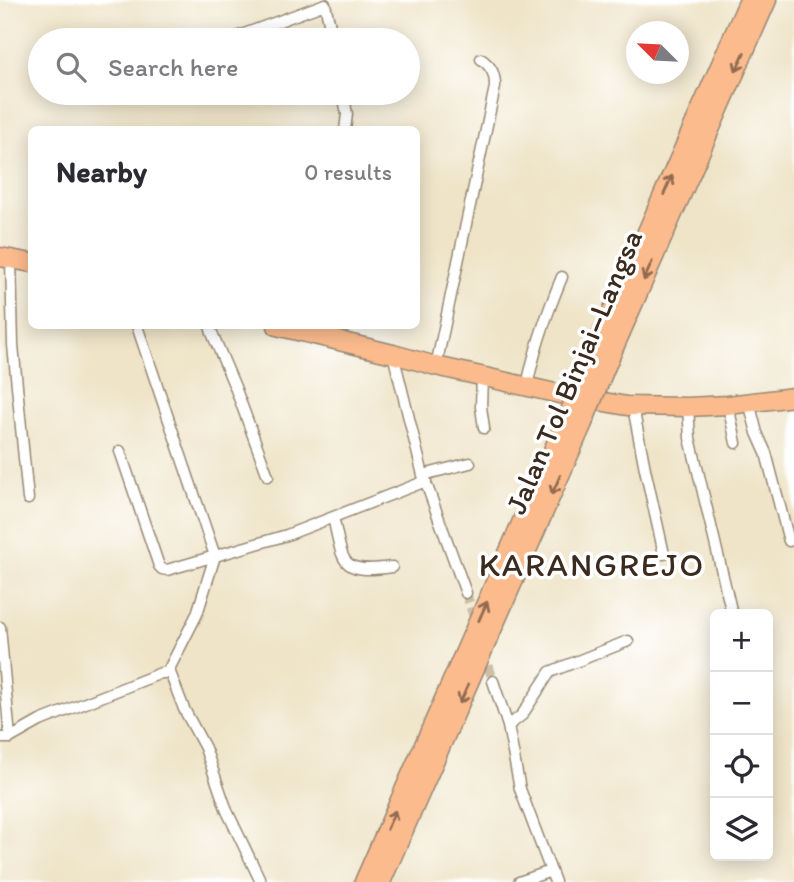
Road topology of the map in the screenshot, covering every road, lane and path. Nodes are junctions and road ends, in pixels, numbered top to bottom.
1 (749, 0) edge
2 (767, 0) edge
3 (325, 2) edge
4 (259, 28) edge
5 (330, 28) edge
6 (481, 59) dead end
7 (346, 105) edge
8 (346, 126) edge
9 (6, 258) edge
10 (28, 262) edge
11 (562, 277) dead end
12 (138, 329) edge
13 (211, 329) edge
14 (294, 329) edge
15 (393, 354) junction
16 (599, 363) junction
17 (436, 366) junction
18 (482, 376) junction
19 (527, 387) junction
20 (794, 397) edge
21 (749, 402) junction
22 (728, 405) junction
23 (633, 407) junction
24 (688, 407) junction
25 (576, 420) junction
26 (484, 428) dead end
27 (736, 443) dead end
28 (120, 451) dead end
29 (470, 463) dead end
30 (268, 476) dead end
31 (425, 478) junction
32 (28, 499) dead end
33 (333, 517) junction
34 (789, 541) dead end
35 (664, 554) dead end
36 (215, 556) junction
37 (392, 567) dead end
38 (466, 593) tunnel mouth
39 (731, 609) edge
40 (0, 627) edge
41 (628, 641) dead end
42 (167, 673) junction
43 (494, 681) tunnel mouth
44 (508, 726) junction
45 (5, 738) edge
46 (551, 870) junction
47 (261, 882) edge
48 (364, 882) edge
49 (382, 882) edge
50 (519, 882) edge
51 (555, 882) edge

16 -> 1 highway, Jalan Tol Binjai–Langsa
2 -> 16 highway, Jalan Tol Binjai–Langsa
3 - 4 street
3 - 5 street
6 - 17 street
7 - 8 street
9 - 10 highway
9 - 32 street
11 - 19 street
12 - 36 street
13 - 30 street
14 - 15 highway
15 - 17 highway
15 - 31 street
16 - 25 highway, Jalan Tol Binjai–Langsa, bridge
17 - 18 highway
18 - 19 highway
18 - 26 street
19 - 23 highway
20 - 21 highway
21 - 22 highway
21 - 34 street
22 - 24 highway
22 - 27 street
23 - 24 highway
23 - 35 street
24 - 39 street
48 -> 25 highway, Jalan Tol Binjai–Langsa
25 -> 49 highway, Jalan Tol Binjai–Langsa
28 - 36 street
29 - 31 street
31 - 33 street
31 - 38 street
33 - 36 street
33 - 37 street
36 - 42 street
40 - 45 street
41 - 44 street
42 - 45 street
42 - 47 street
43 - 44 street
44 - 46 street
46 - 50 street
46 - 51 street

